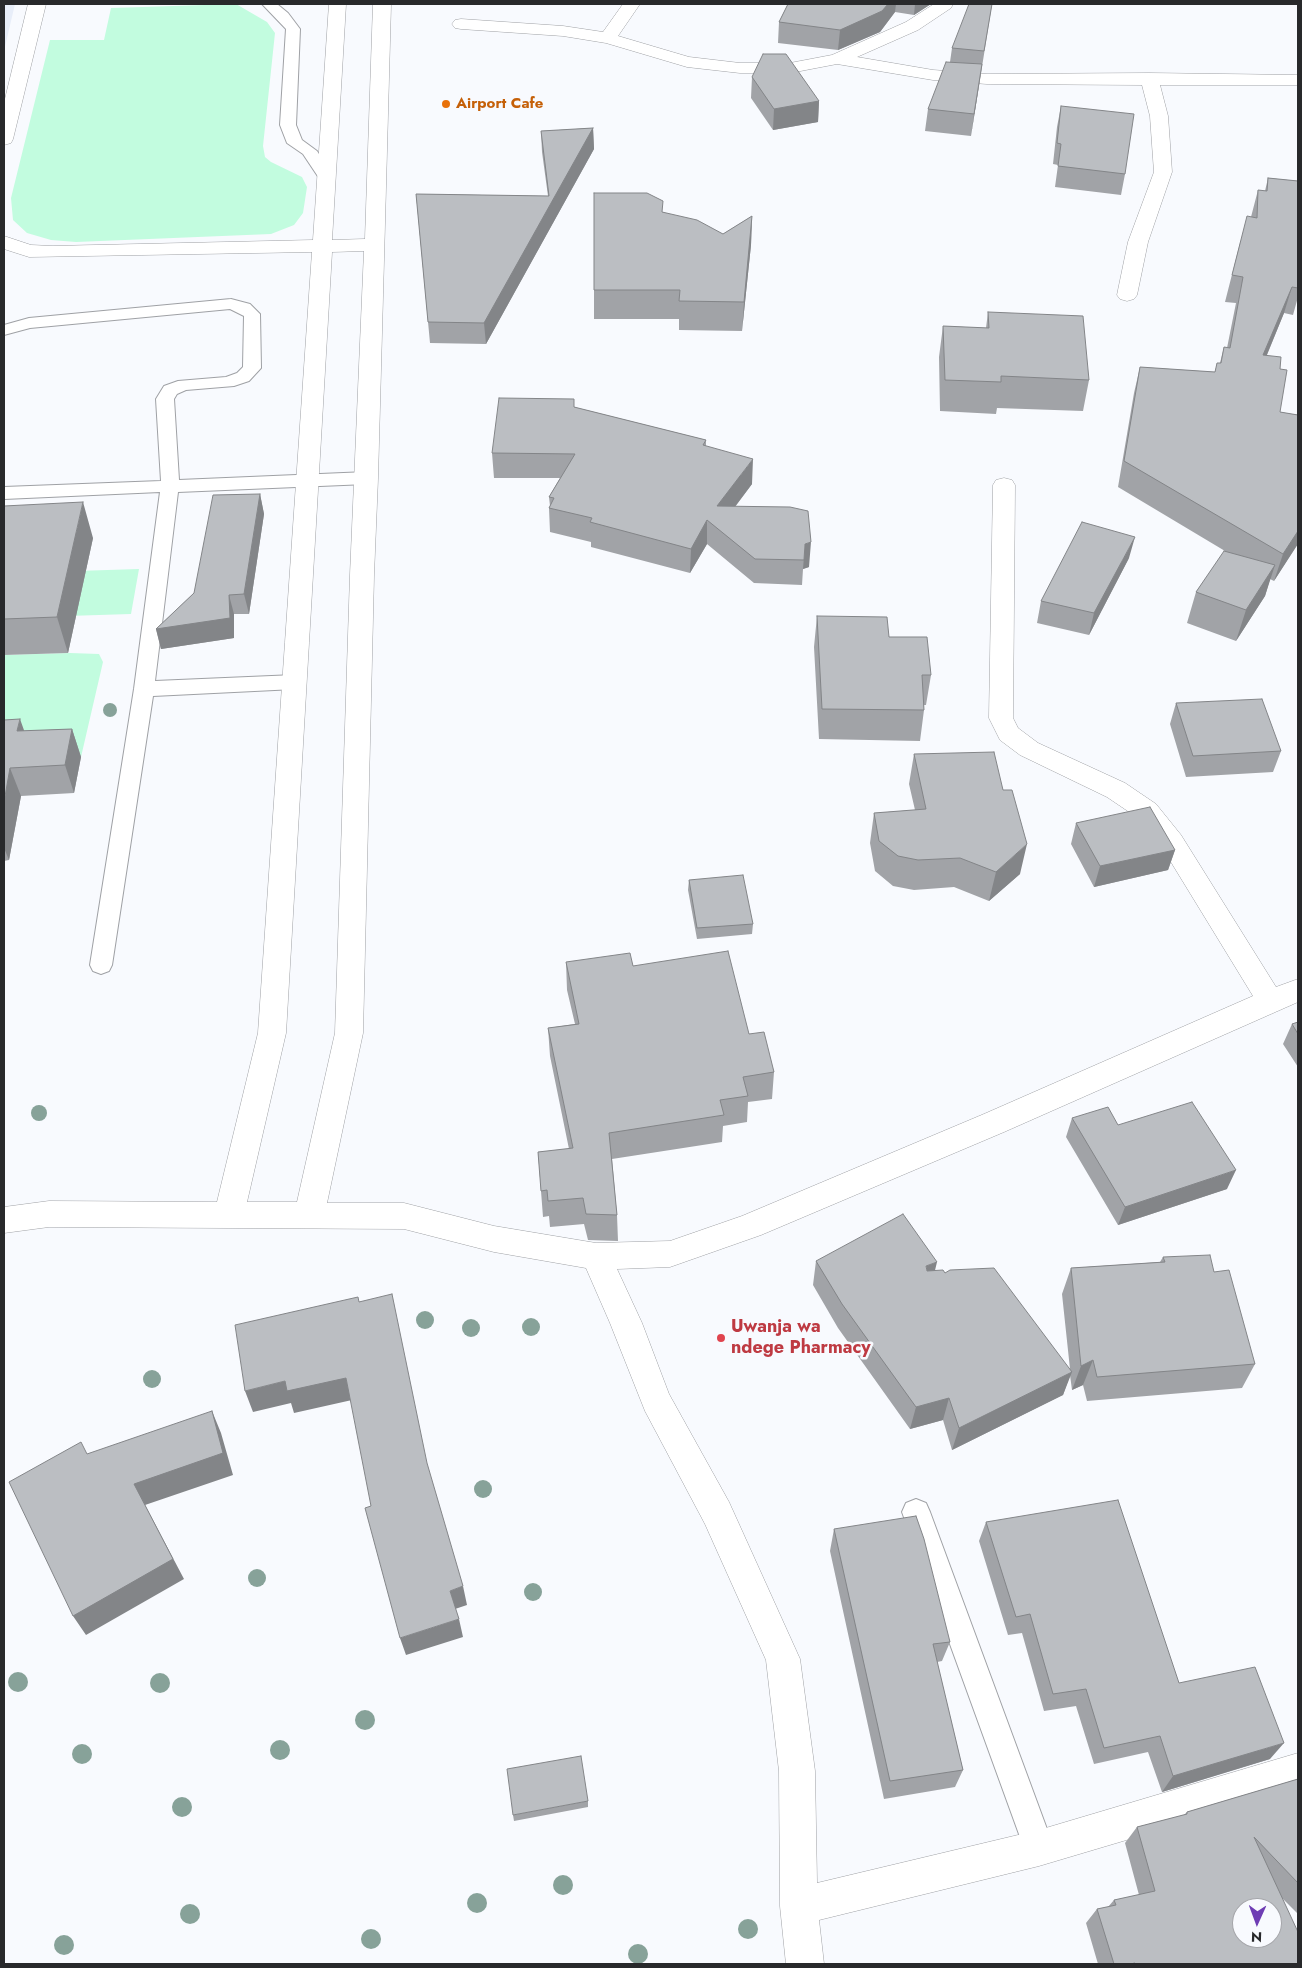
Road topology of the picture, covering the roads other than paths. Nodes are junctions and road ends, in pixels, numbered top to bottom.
1 (37, 4) edge
2 (269, 4) edge
3 (337, 4) edge
4 (382, 4) edge
5 (631, 4) edge
6 (945, 4) edge
7 (461, 24) dead end
8 (608, 38) junction
9 (837, 59) junction
10 (1149, 78) junction
11 (1298, 80) edge
12 (4, 138) edge
13 (326, 178) junction
14 (4, 242) edge
15 (374, 245) junction
16 (322, 246) junction
17 (1127, 295) dead end
18 (4, 330) edge
19 (367, 478) junction
20 (307, 481) junction
21 (1004, 485) dead end
22 (170, 486) junction
23 (6, 493) edge
24 (295, 682) junction
25 (144, 688) junction
26 (101, 965) dead end
27 (1298, 990) edge
28 (1270, 1000) junction
29 (229, 1215) junction
30 (309, 1216) junction
31 (4, 1220) edge
32 (596, 1256) junction
33 (916, 1512) dead end
34 (1298, 1771) edge
35 (1039, 1848) junction
36 (799, 1906) junction
37 (805, 1964) edge

1 - 12 street
2 - 13 lane
3 - 13 street
4 - 15 street
5 - 8 street
6 - 9 street
7 - 8 street
8 - 9 street
9 - 10 street
10 - 11 street
10 - 17 street
13 - 16 street
14 - 16 street
15 - 16 street
15 - 19 street
16 - 20 street
18 - 22 lane
19 - 20 lane
19 - 30 street
20 - 22 lane
20 - 24 street
21 - 28 street
22 - 23 lane
22 - 25 lane
24 - 25 lane
24 - 29 street
25 - 26 lane
27 - 28 street
28 - 32 street
29 - 30 street
29 - 31 street
30 - 32 street
32 - 36 street
33 - 35 lane
34 - 35 street
35 - 36 street
36 - 37 street

